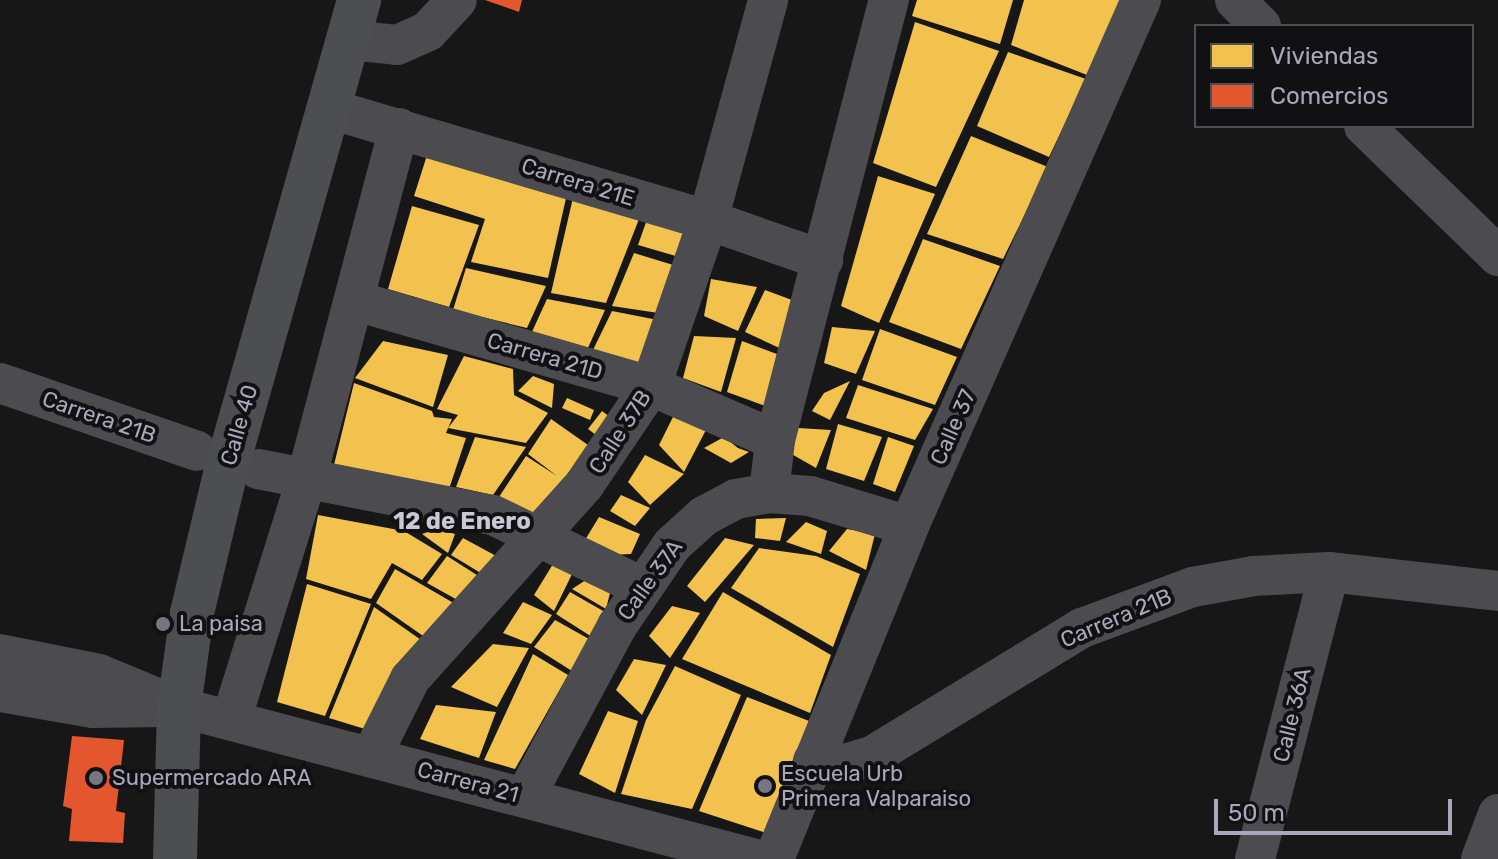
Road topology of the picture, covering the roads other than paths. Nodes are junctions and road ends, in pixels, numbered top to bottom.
1 (457, 0) edge
2 (768, 0) edge
3 (889, 0) edge
4 (1141, 0) edge
5 (1235, 0) edge
6 (354, 20) edge
7 (1259, 24) edge
8 (330, 109) junction
9 (399, 128) junction
10 (1366, 128) edge
11 (708, 220) junction
12 (1498, 256) edge
13 (823, 260) junction
14 (356, 301) junction
15 (0, 383) edge
16 (651, 386) junction
17 (775, 440) junction
18 (197, 451) dead end
19 (258, 469) dead end
20 (306, 480) junction
21 (769, 493) junction
22 (909, 526) junction
23 (541, 537) junction
24 (1329, 572) junction
25 (642, 587) junction
26 (1498, 591) edge
27 (0, 654) edge
28 (0, 692) edge
29 (179, 707) junction
30 (231, 720) junction
31 (371, 757) junction
32 (813, 761) junction
33 (525, 797) junction
34 (1498, 814) edge
35 (175, 859) edge
36 (756, 859) edge
37 (774, 859) edge
38 (1255, 859) edge
39 (1481, 859) edge

1 - 6 street
2 - 11 street, Calle 37B
3 - 13 street
4 - 22 street, Calle 37
5 - 7 street
6 - 8 highway, Calle 40
8 - 9 street, Carrera 21E
8 - 29 highway, Calle 40
9 - 11 street, Carrera 21E
9 - 14 street
10 - 12 street
11 - 13 street, Carrera 21E
11 - 16 street, Calle 37B
13 - 17 street
14 - 16 street, Carrera 21D
14 - 20 street
15 - 18 street, Carrera 21B
16 - 17 street, Carrera 21D
16 - 23 street, Calle 37B
17 - 21 street
19 - 20 street
20 - 23 street
20 - 30 street
21 - 22 street, Calle 37A
21 - 25 street, Calle 37A
22 - 32 street, Calle 37
23 - 25 street
23 - 31 street, Calle 37B
24 - 26 street, Carrera 21B
24 - 32 street, Carrera 21B
24 - 38 street, Calle 36A
25 - 33 street, Calle 37A
27 - 29 street
28 - 29 street
29 - 30 street, Carrera 21
29 - 35 highway, Calle 40
30 - 31 street, Carrera 21
31 - 33 street, Carrera 21
32 - 37 street, Calle 37
33 - 36 street, Carrera 21
34 - 39 street

